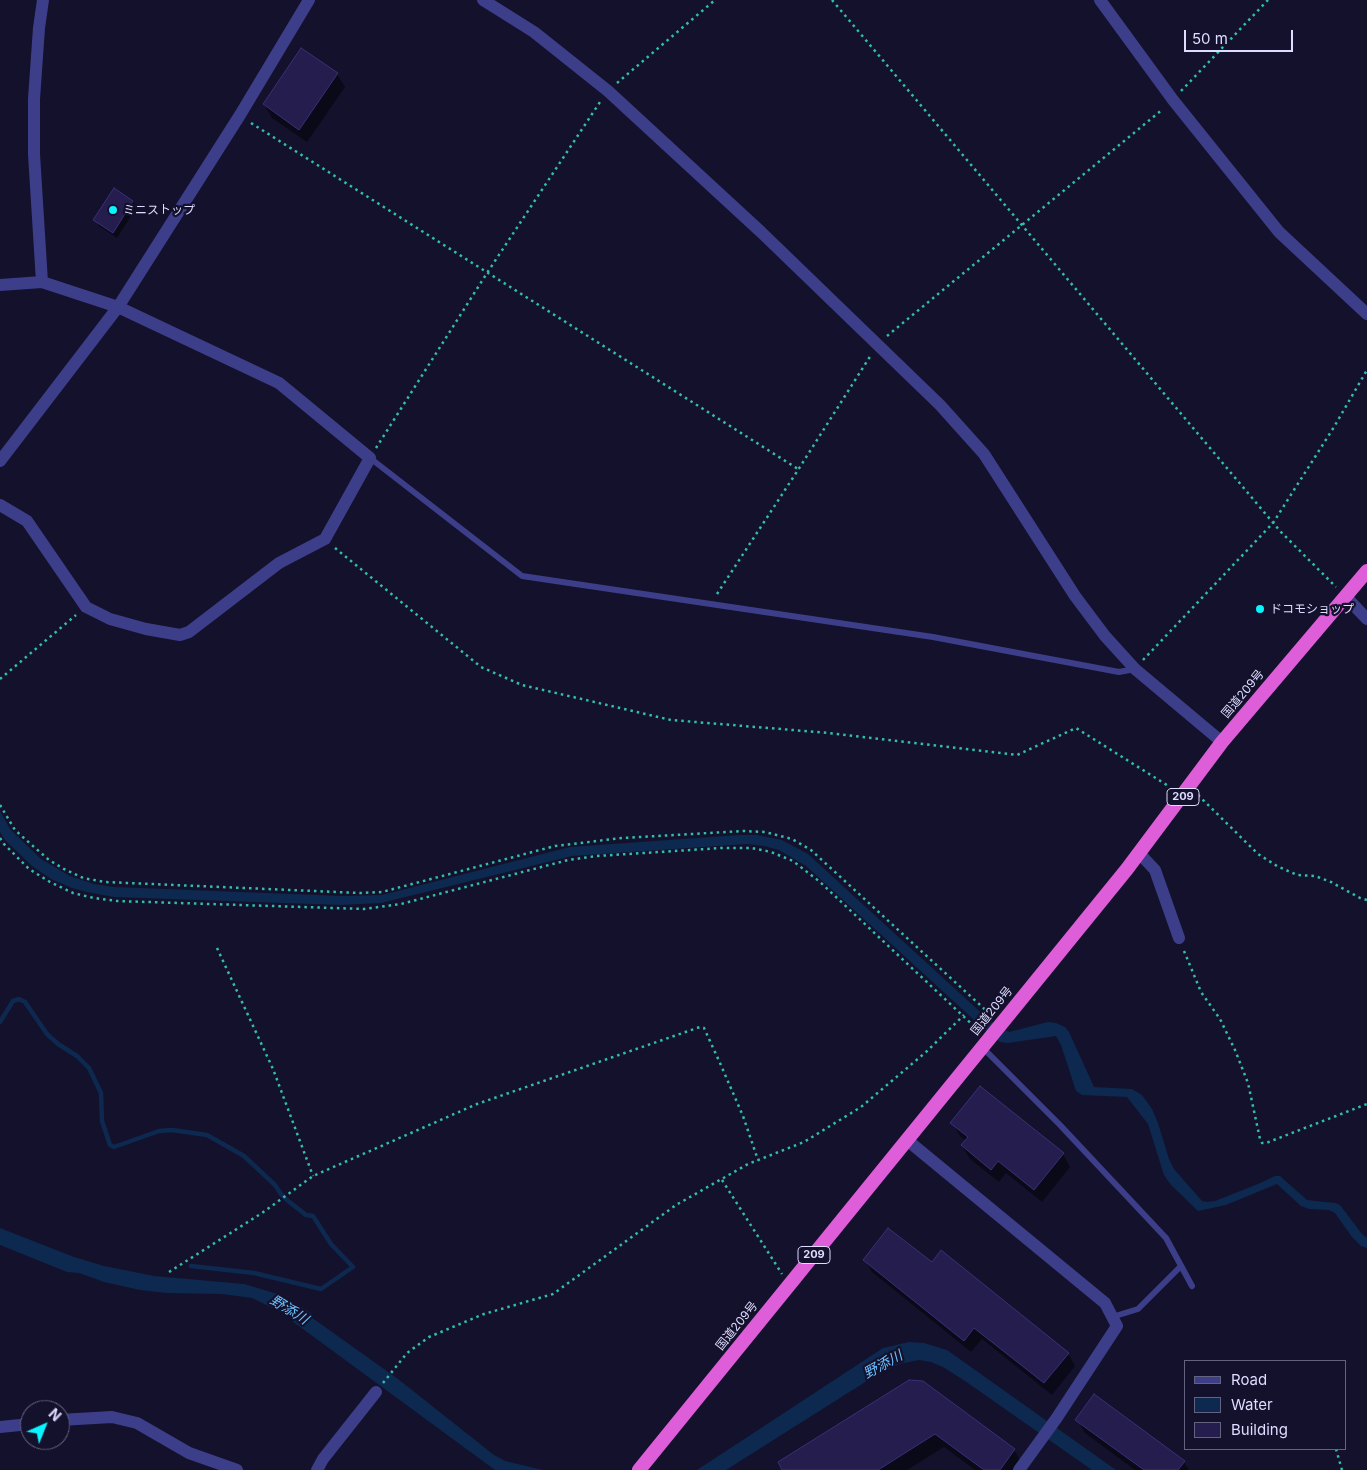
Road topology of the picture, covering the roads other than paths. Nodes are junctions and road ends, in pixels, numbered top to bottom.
1 (43, 0) edge
2 (309, 0) edge
3 (483, 0) edge
4 (1100, 0) edge
5 (42, 282) junction
6 (0, 285) edge
7 (118, 308) junction
8 (1367, 314) edge
9 (370, 458) junction
10 (0, 461) edge
11 (0, 504) edge
12 (1367, 572) edge
13 (1346, 597) junction
14 (1367, 619) edge
15 (1135, 669) junction
16 (1222, 742) junction
17 (1139, 853) junction
18 (1179, 938) road end
19 (985, 1044) junction
20 (907, 1140) junction
21 (1181, 1266) junction
22 (1192, 1286) dead end
23 (1112, 1317) junction
24 (376, 1392) road end
25 (70, 1419) edge
26 (20, 1425) edge
27 (0, 1427) edge
28 (237, 1470) edge
29 (317, 1470) edge
30 (639, 1470) edge
31 (1019, 1470) edge

1 - 5 street
2 - 7 street
3 - 15 street
4 - 8 street
5 - 6 street
5 - 7 street
7 - 9 street
7 - 10 street
9 - 11 street
9 - 15 lane
12 - 13 highway, 国道209号 / 209
13 - 14 street
13 - 16 highway, 国道209号 / 209
15 - 16 street
16 - 17 highway, 国道209号 / 209
17 - 18 street
17 - 19 highway, 国道209号 / 209
19 - 20 highway, 国道209号 / 209
19 - 21 lane
20 - 23 street
20 - 30 highway, 国道209号 / 209
21 - 22 lane
21 - 23 lane
23 - 31 street
24 - 29 street
25 - 28 street
26 - 27 street

